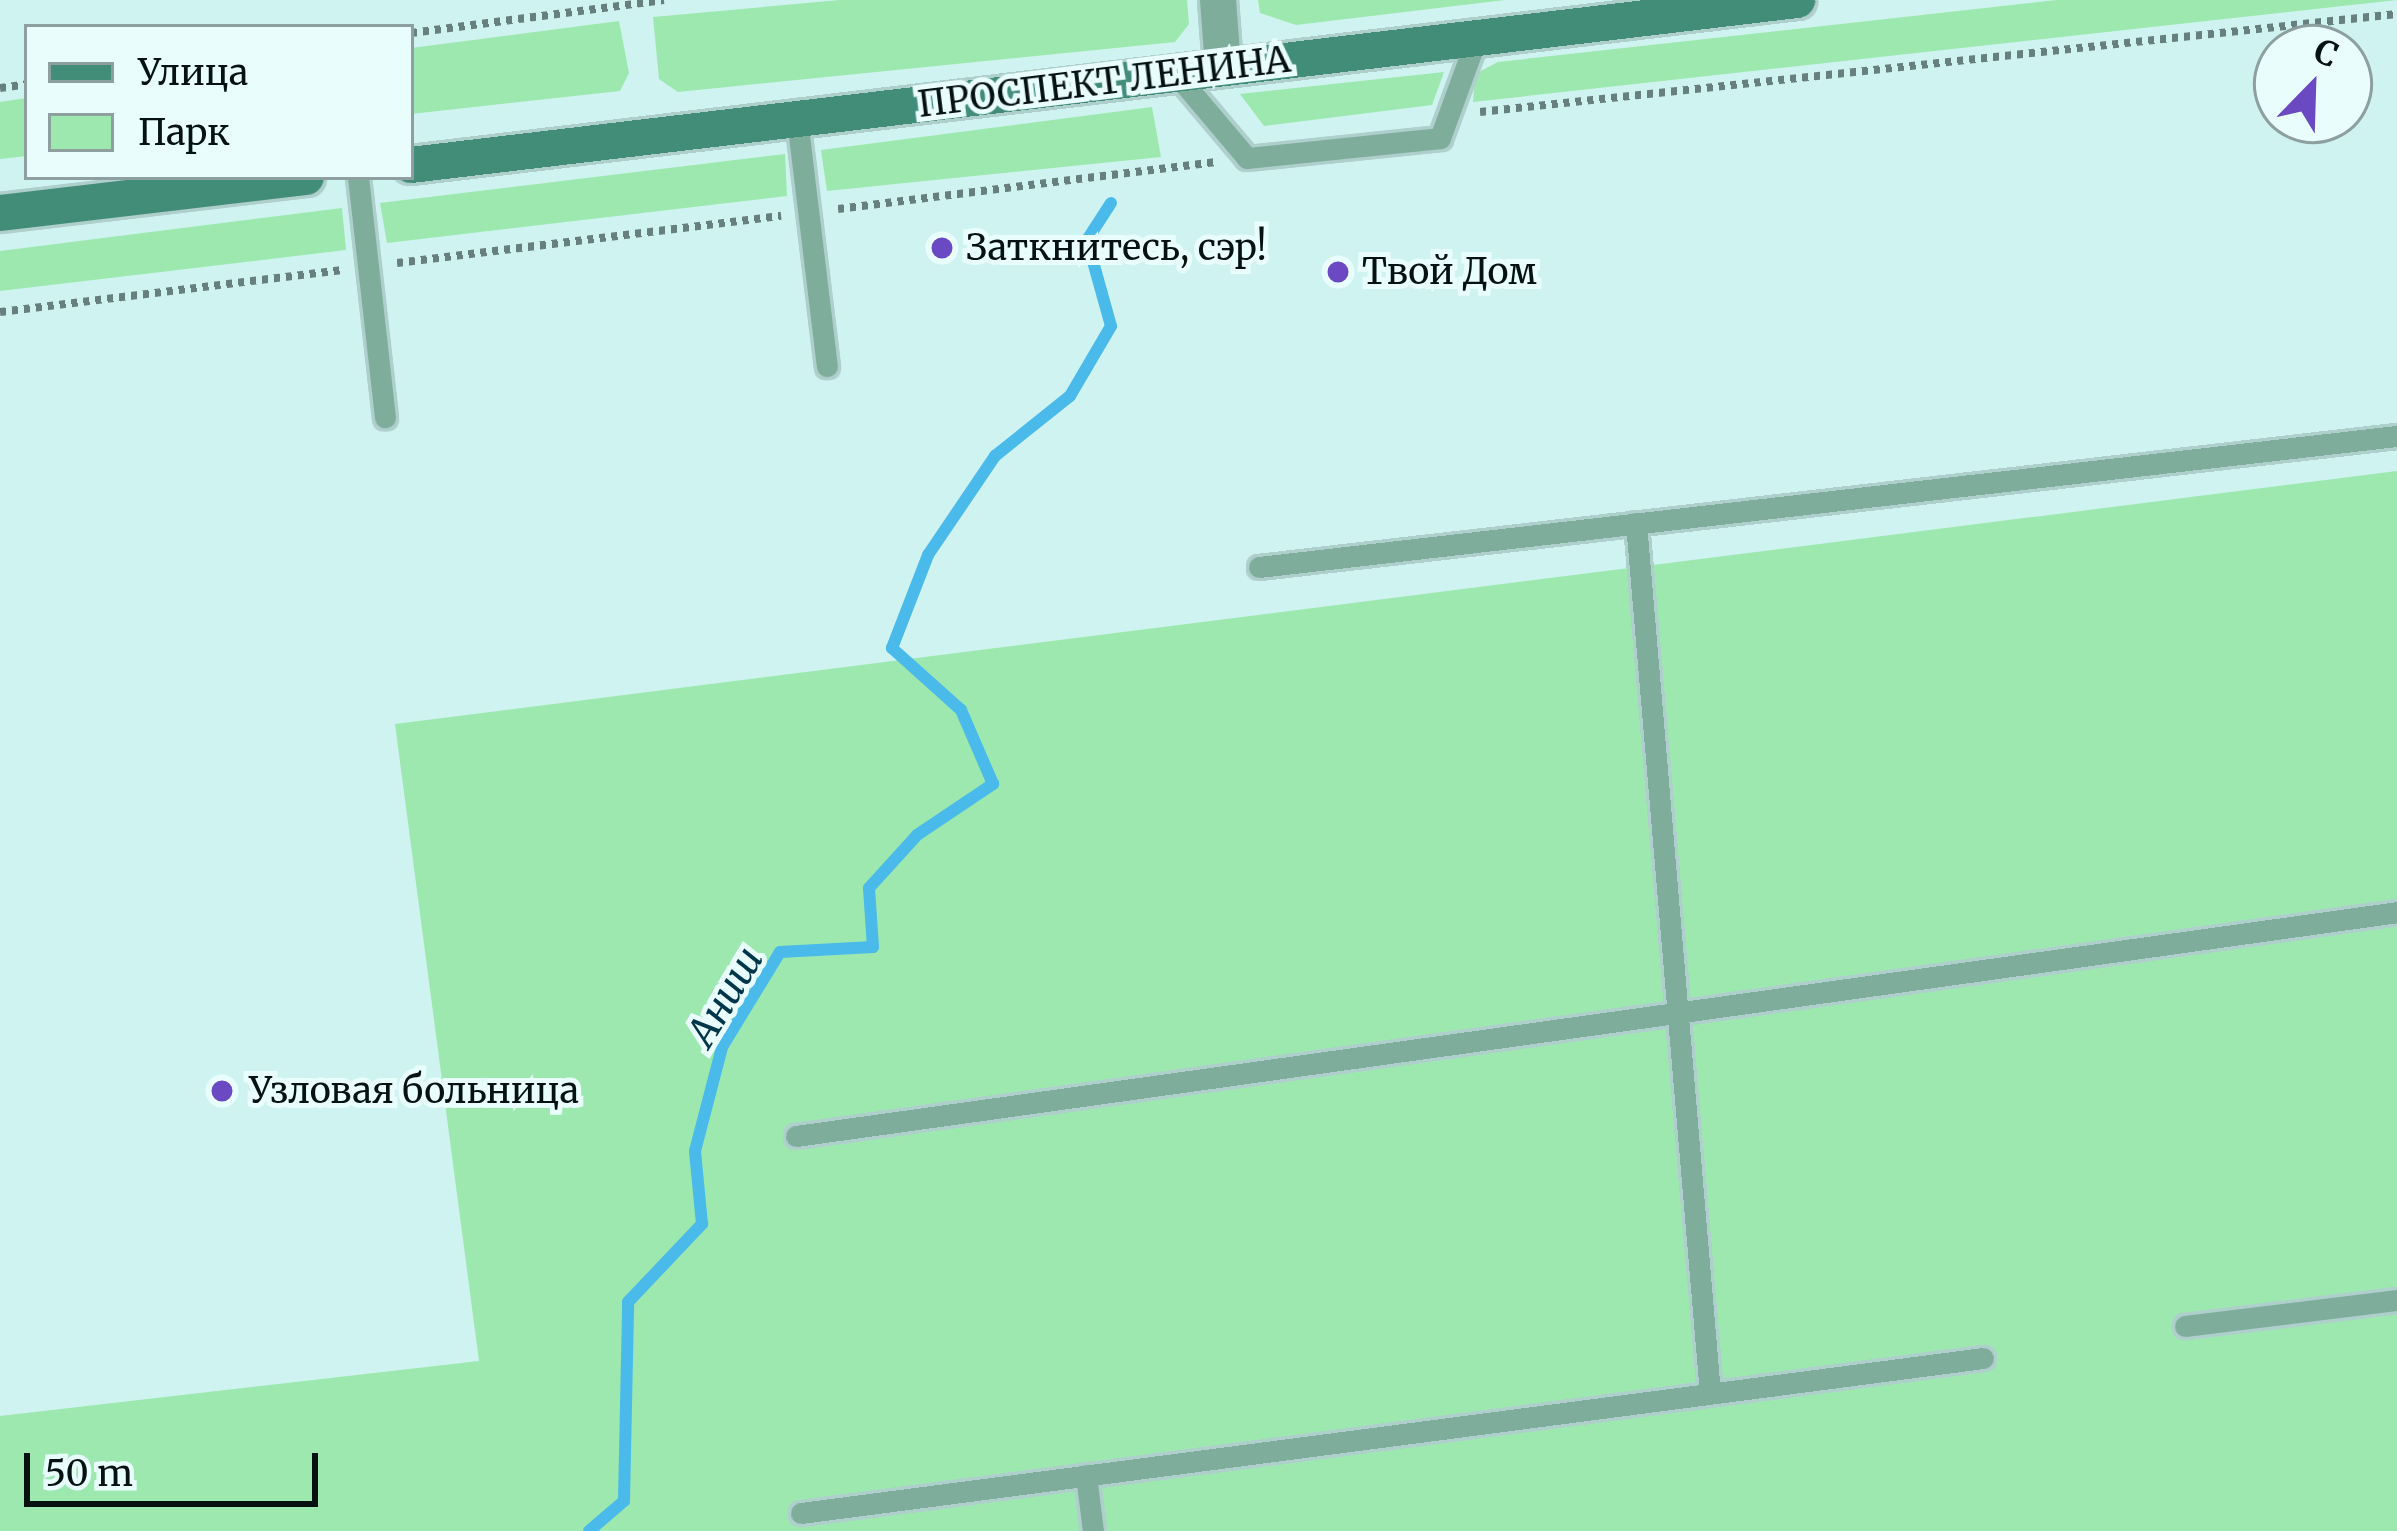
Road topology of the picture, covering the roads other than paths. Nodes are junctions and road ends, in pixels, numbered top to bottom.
1 (1218, 0) edge
2 (1797, 0) edge
3 (1478, 37) junction
4 (1223, 66) junction
5 (1176, 74) junction
6 (797, 119) junction
7 (414, 164) edge
8 (280, 180) edge
9 (358, 180) edge
10 (0, 213) edge
11 (827, 366) dead end
12 (385, 417) dead end
13 (2397, 436) edge
14 (1636, 523) junction
15 (1258, 567) dead end
16 (2397, 913) edge
17 (1678, 1013) junction
18 (796, 1136) dead end
19 (2397, 1300) edge
20 (2185, 1326) dead end
21 (1983, 1358) dead end
22 (1710, 1393) junction
23 (1086, 1475) junction
24 (801, 1513) dead end
25 (1093, 1531) edge

1 - 4 street
2 - 3 street, ПРОСПЕКТ ЛЕНИНА
3 - 4 street, ПРОСПЕКТ ЛЕНИНА
3 - 5 lane
4 - 5 street, ПРОСПЕКТ ЛЕНИНА
5 - 6 street, ПРОСПЕКТ ЛЕНИНА
6 - 7 street, ПРОСПЕКТ ЛЕНИНА
6 - 11 lane
8 - 10 street
9 - 12 lane
13 - 14 lane
14 - 15 lane
14 - 17 lane
16 - 17 lane
17 - 18 lane
17 - 22 lane
19 - 20 lane
21 - 22 lane
22 - 23 lane
23 - 24 lane
23 - 25 lane

